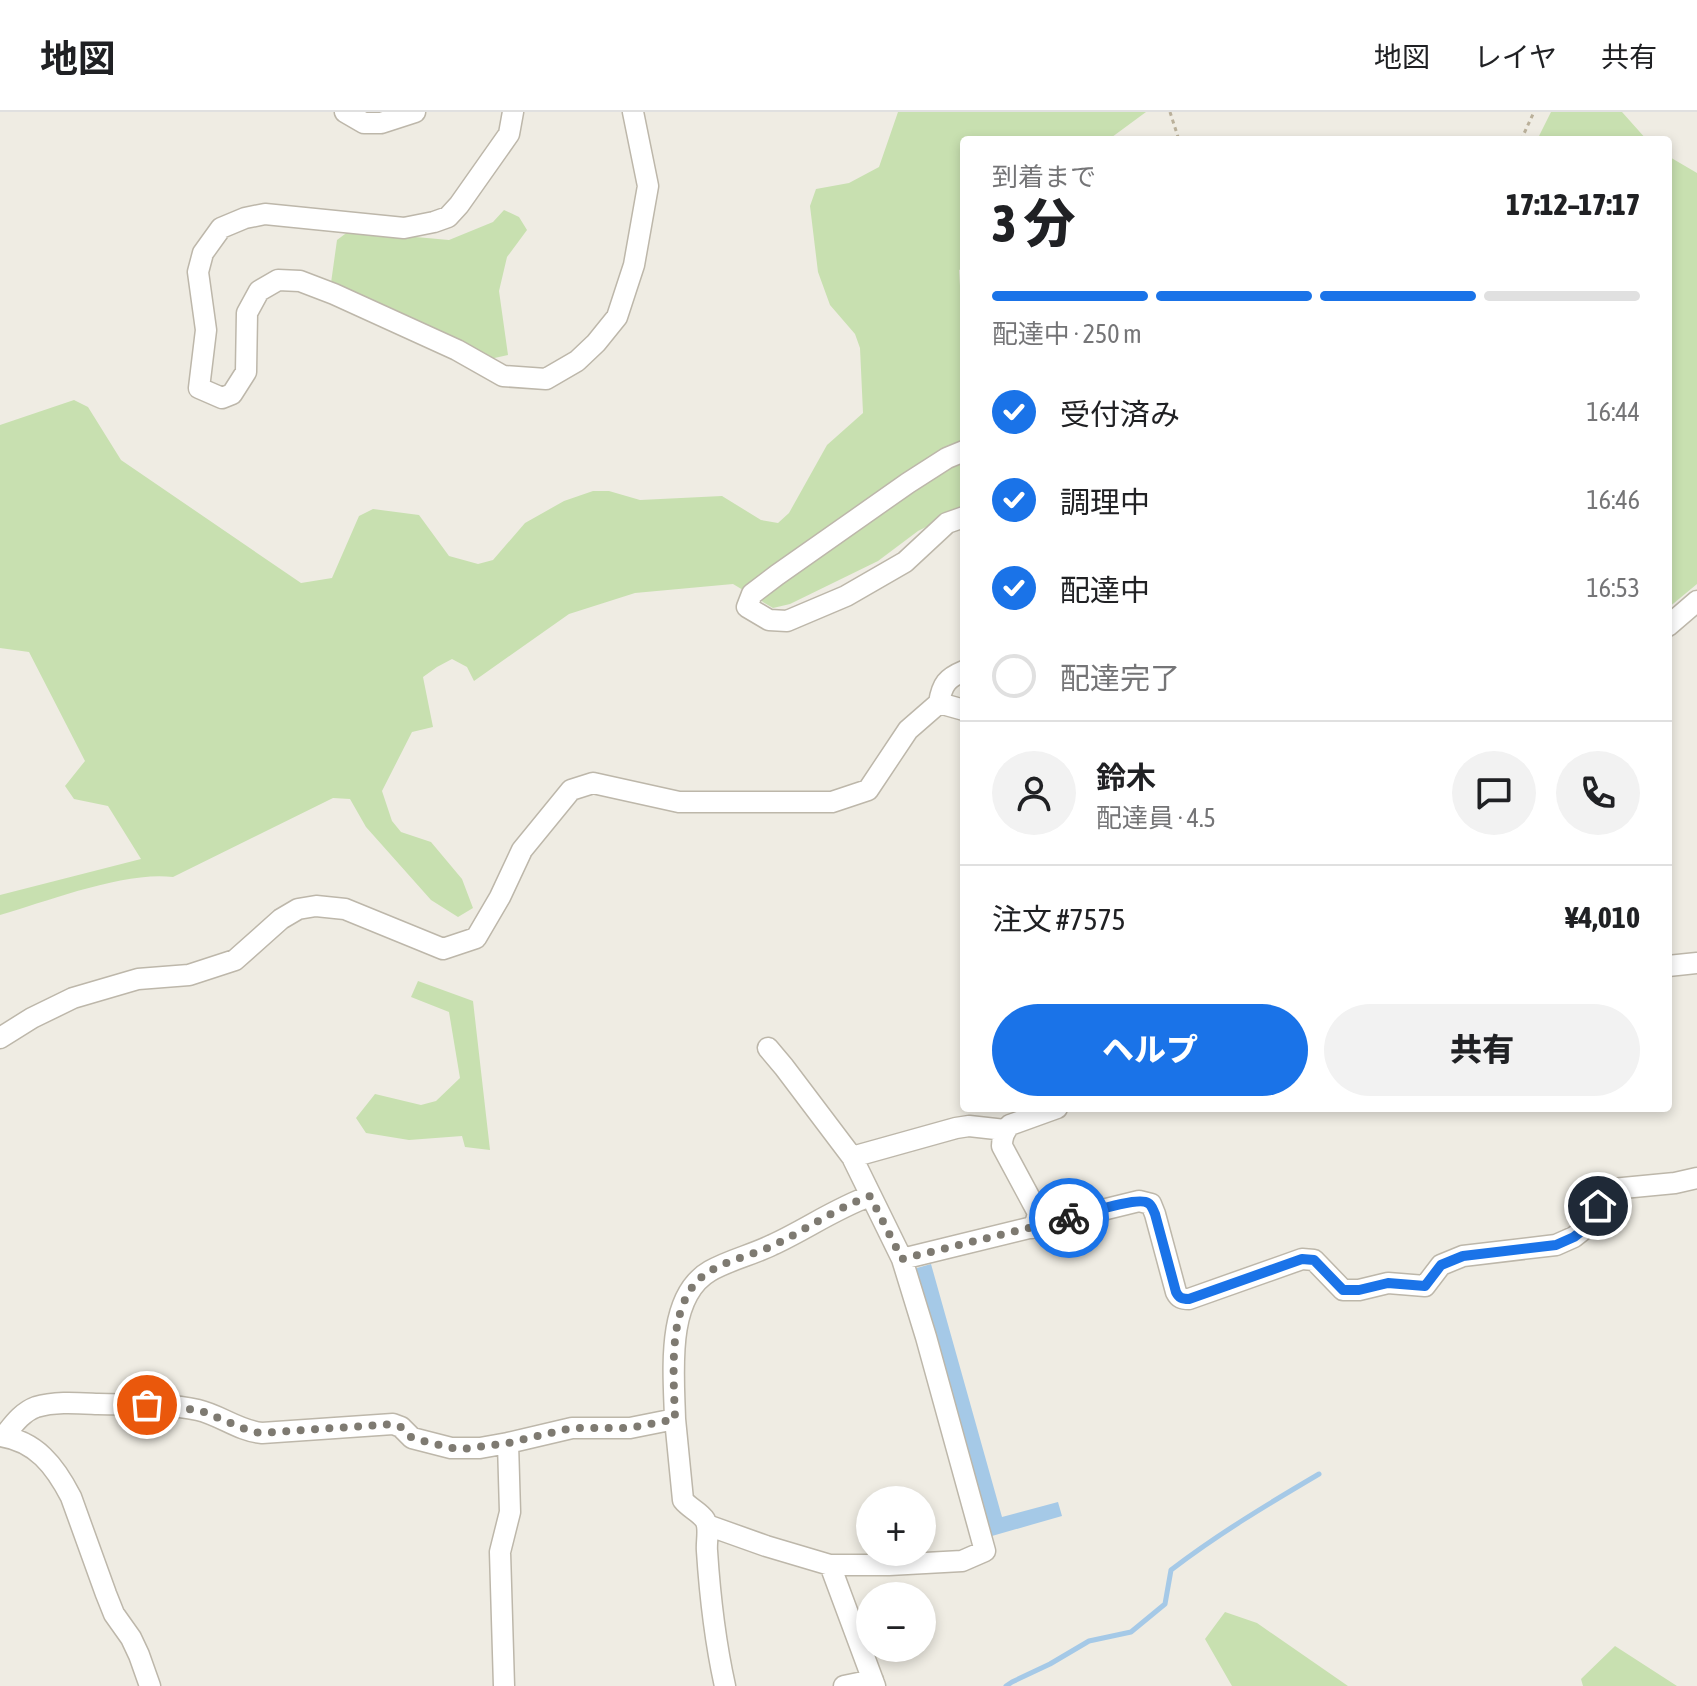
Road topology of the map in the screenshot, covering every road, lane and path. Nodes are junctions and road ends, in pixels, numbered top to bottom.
1 (345, 112) edge
2 (415, 112) edge
3 (513, 112) edge
4 (633, 112) edge
5 (1170, 112) edge
6 (1534, 112) edge
7 (1178, 136) edge
8 (1523, 136) edge
9 (960, 453) edge
10 (960, 518) edge
11 (1697, 601) edge
12 (1672, 623) edge
13 (960, 673) edge
14 (939, 703) junction
15 (960, 709) edge
16 (1697, 963) edge
17 (1672, 966) edge
18 (0, 1038) edge
19 (768, 1048) dead end
20 (1045, 1112) edge
21 (1005, 1130) junction
22 (852, 1157) junction
23 (1697, 1178) edge
24 (870, 1196) junction
25 (1032, 1228) junction
26 (902, 1259) junction
27 (675, 1419) junction
28 (2, 1436) edge
29 (508, 1443) junction
30 (707, 1525) junction
31 (830, 1565) junction
32 (874, 1683) edge
33 (150, 1686) edge
34 (504, 1686) edge
35 (725, 1686) edge
36 (844, 1686) edge

1 - 2 street
3 - 4 street
5 - 7 path
6 - 8 path
9 - 10 street
11 - 12 street
13 - 14 street
14 - 15 street
14 - 18 street
16 - 17 street
19 - 22 street
20 - 21 street
21 - 22 street
21 - 25 street
22 - 24 street
23 - 25 street
24 - 26 street
24 - 27 street
25 - 26 street
26 - 31 street
27 - 29 street
27 - 30 street
28 - 29 street
28 - 33 street
29 - 34 street
30 - 31 street
30 - 35 street
31 - 32 street
32 - 36 street

